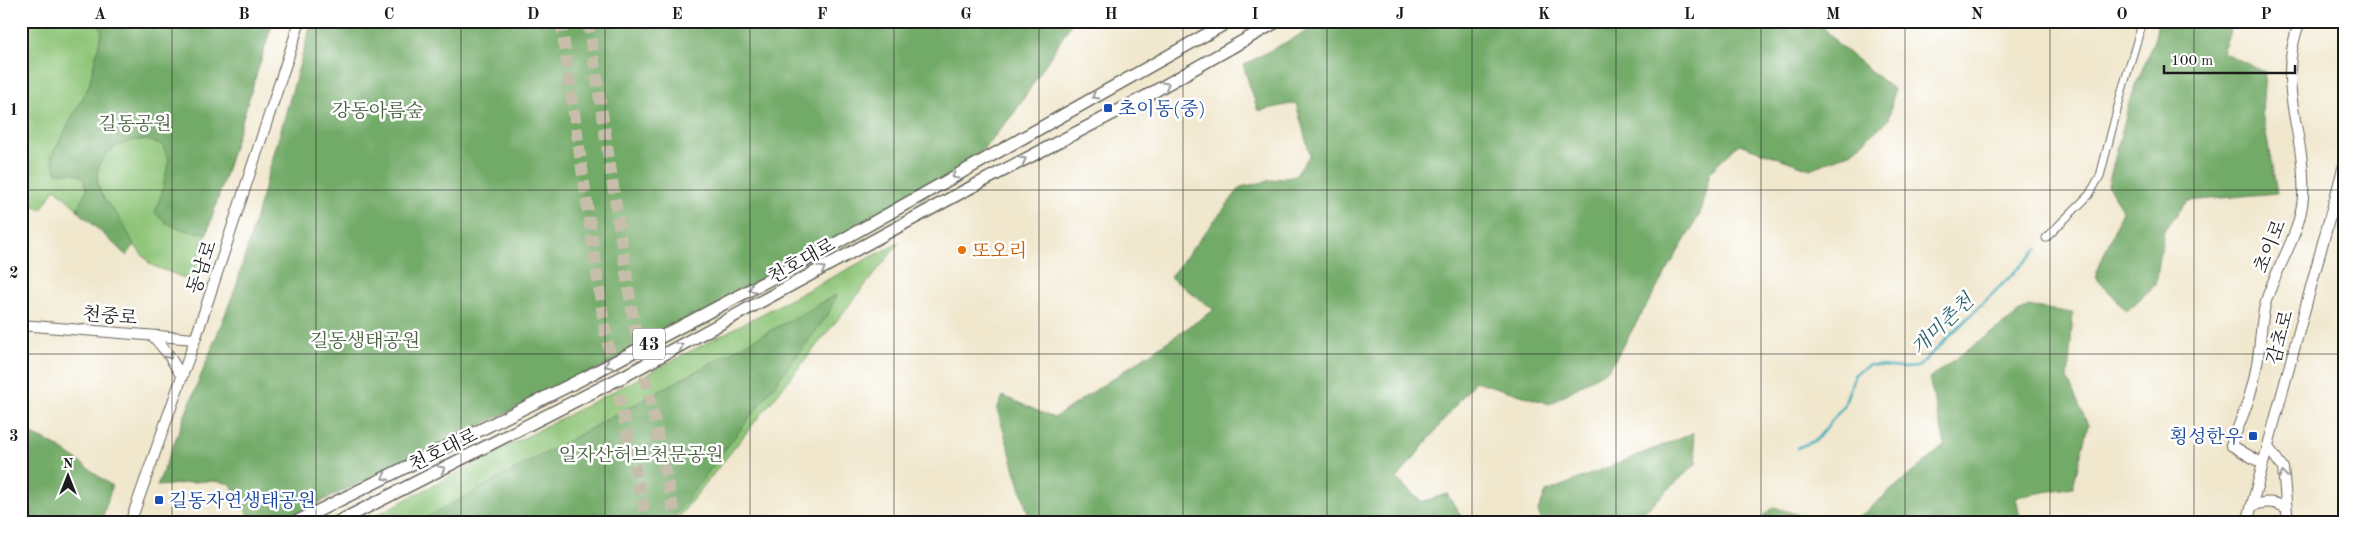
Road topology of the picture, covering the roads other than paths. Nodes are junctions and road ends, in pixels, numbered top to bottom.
1 (300, 21) edge
2 (1230, 21) edge
3 (1278, 21) edge
4 (2143, 21) edge
5 (2300, 21) edge
6 (2345, 161) edge
7 (2046, 238) dead end
8 (21, 325) edge
9 (153, 336) junction
10 (195, 339) junction
11 (182, 377) junction
12 (2268, 446) junction
13 (2263, 464) junction
14 (2252, 506) junction
15 (2286, 508) junction
16 (130, 523) edge
17 (294, 523) edge
18 (336, 523) edge
19 (2247, 523) edge
20 (2288, 523) edge

1 - 10 main road, 동남로
2 -> 17 main road, 천호대로 / 43
18 -> 3 main road, 천호대로 / 43
4 - 7 street
5 - 13 main road, 초이로
6 - 12 main road, 감초로
8 - 9 main road, 천중로
9 - 10 main road, 천중로
9 -> 11 main road
10 - 11 main road, 동남로
11 - 16 main road, 동남로
12 - 13 main road, 감초로
15 -> 12 main road
13 - 14 main road, 감초로
14 - 15 main road
14 - 19 main road, 감초로
15 - 20 main road

